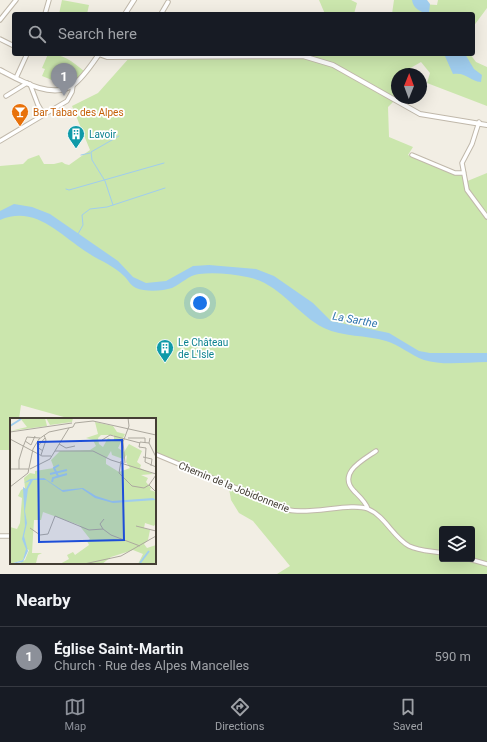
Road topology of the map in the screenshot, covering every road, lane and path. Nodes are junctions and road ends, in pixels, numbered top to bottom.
1 (16, 0) edge
2 (49, 0) edge
3 (134, 0) edge
4 (168, 2) dead end
5 (46, 12) edge
6 (126, 12) edge
7 (162, 12) edge
8 (0, 20) edge
9 (0, 39) edge
10 (12, 45) edge
11 (26, 56) edge
12 (97, 56) edge
13 (103, 56) edge
14 (222, 56) edge
15 (294, 56) edge
16 (0, 70) edge
17 (16, 78) junction
18 (29, 84) junction
19 (73, 85) junction
20 (6, 96) dead end
21 (44, 115) junction
22 (479, 122) junction
23 (487, 125) edge
24 (0, 141) edge
25 (412, 155) dead end
26 (464, 173) junction
27 (487, 217) edge
28 (376, 451) dead end
29 (156, 454) edge
30 (368, 509) junction
31 (439, 553) edge
32 (475, 561) edge
33 (487, 564) edge

1 - 8 street
2 - 5 street
3 - 6 street
4 - 7 street
9 - 10 street
11 - 17 street
12 - 19 street
13 - 14 street
15 - 22 street
16 - 17 street
17 - 18 street
18 - 19 street
18 - 20 street
18 - 21 street
19 - 21 street
21 - 24 street
22 - 23 street
22 - 26 street
25 - 26 street
26 - 27 street
28 - 30 street
29 - 30 street, Chemin de la Jobidonnerie
30 - 31 street
32 - 33 street

